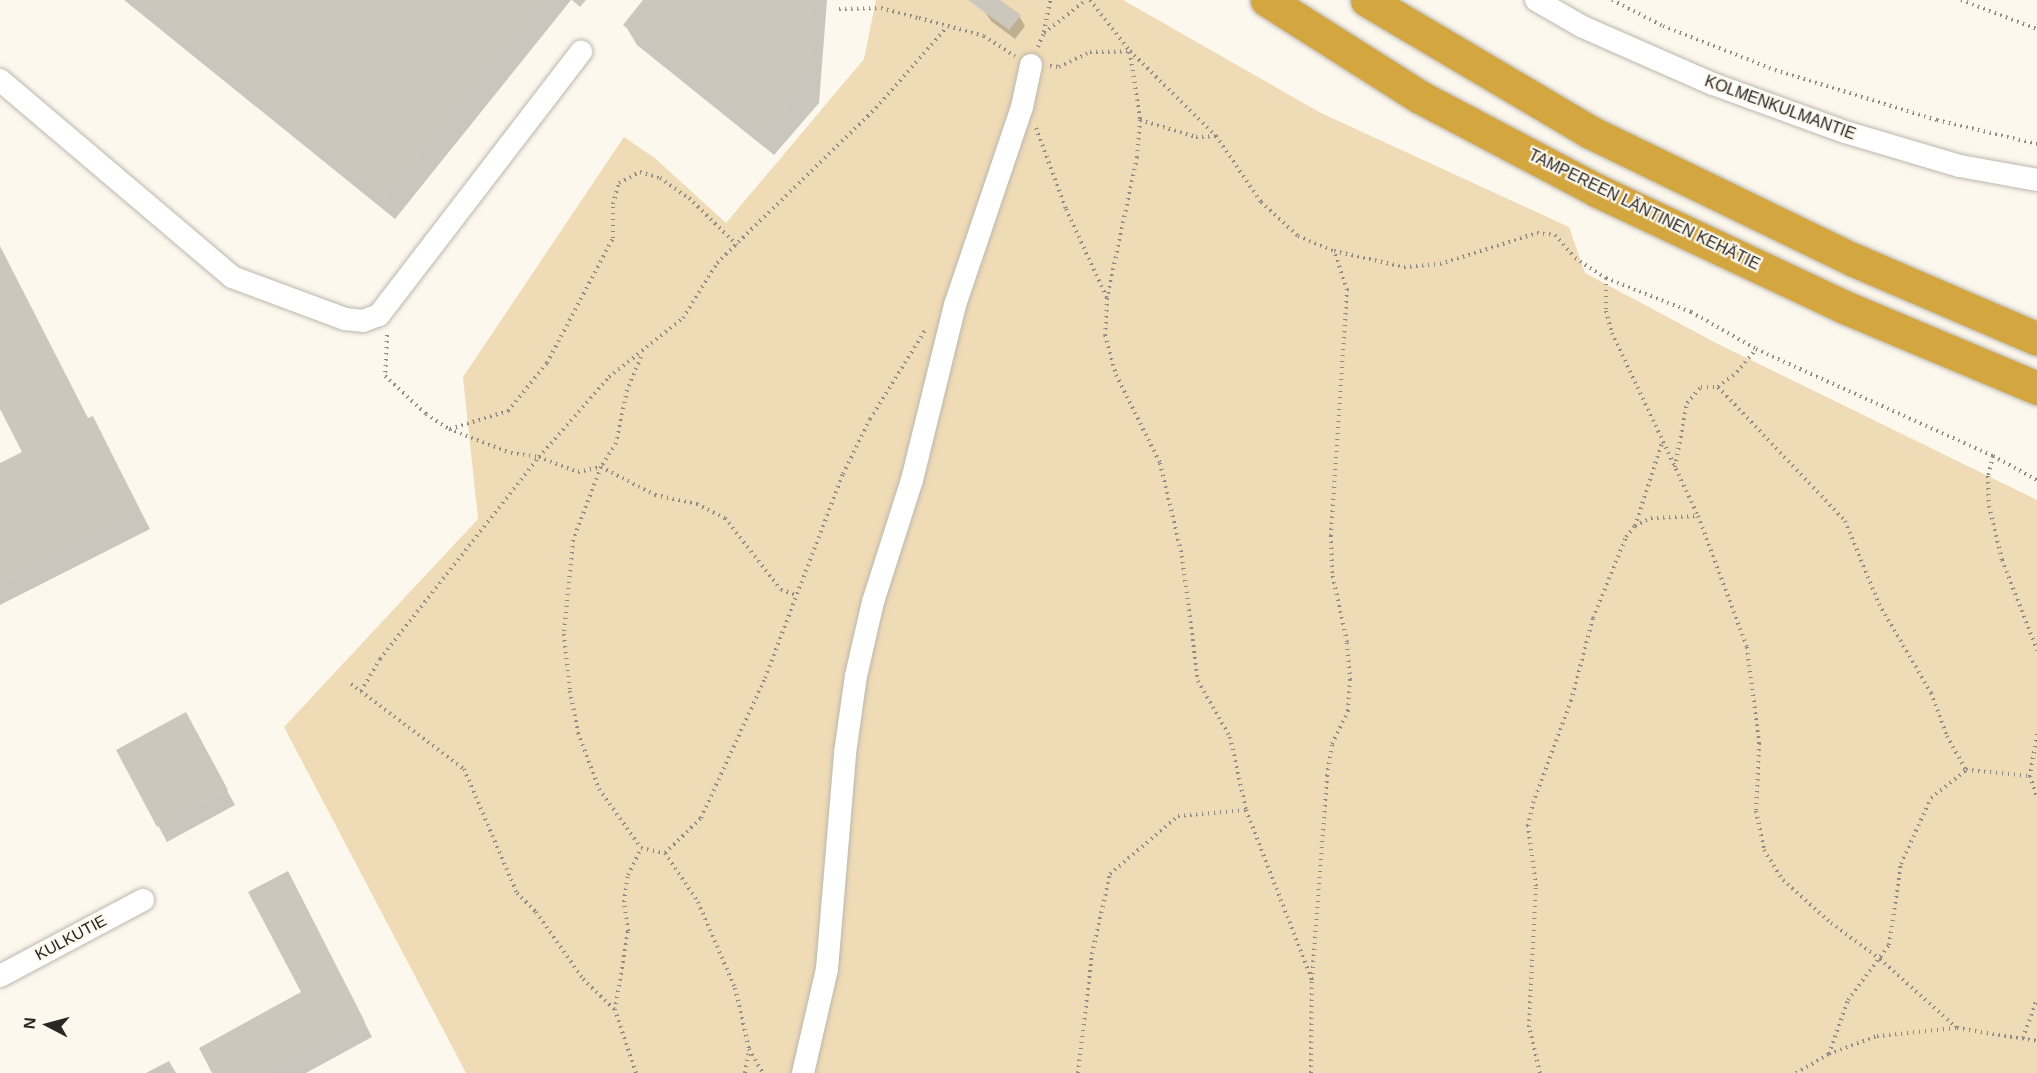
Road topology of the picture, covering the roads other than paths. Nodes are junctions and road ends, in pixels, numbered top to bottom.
1 (1267, 0) edge
2 (1367, 0) edge
3 (1536, 0) edge
4 (581, 52) dead end
5 (1031, 64) road end
6 (0, 80) edge
7 (2037, 180) edge
8 (2037, 339) edge
9 (2037, 388) edge
10 (143, 900) dead end
11 (0, 976) edge
12 (802, 1073) edge

1 - 9 highway, TAMPEREEN LÄNTINEN KEHÄTIE
2 - 8 highway
3 - 7 street, KOLMENKULMANTIE
4 - 6 street
5 - 12 street
10 - 11 street, KULKUTIE

